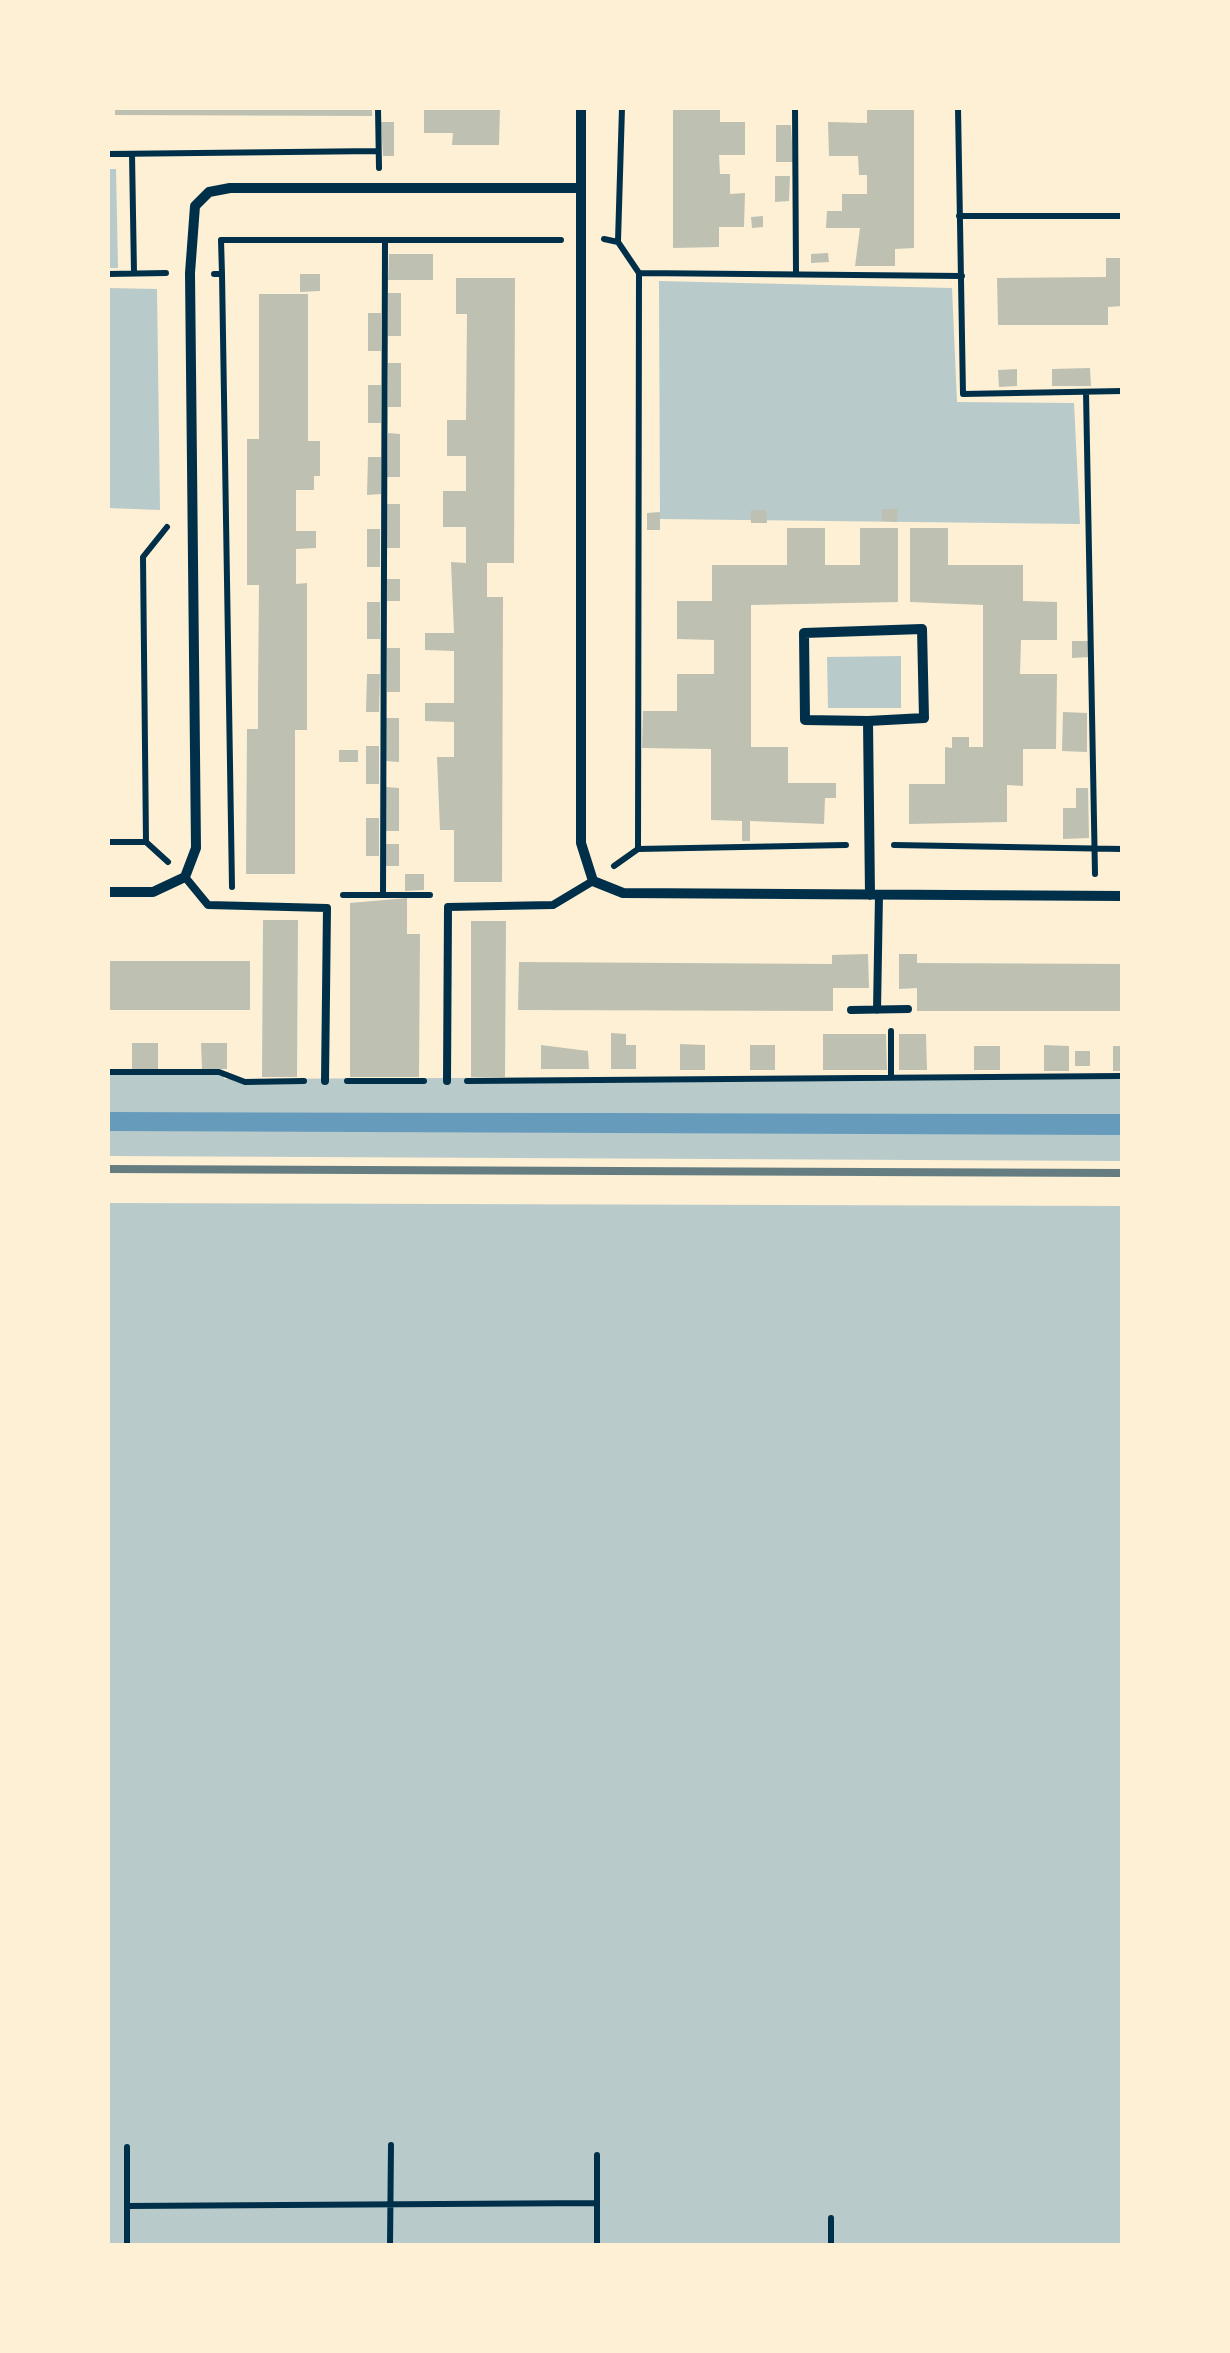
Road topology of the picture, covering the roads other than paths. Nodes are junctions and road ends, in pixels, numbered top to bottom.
1 (582, 108) edge
2 (581, 188) junction
3 (868, 721) junction
4 (185, 877) junction
5 (593, 881) junction
6 (108, 892) edge
7 (875, 895) junction
8 (1122, 896) edge
9 (908, 1009) dead end
10 (851, 1010) dead end
11 (877, 1010) junction
12 (326, 1081) road end
13 (447, 1081) road end

1 - 2 street
2 - 4 street
2 - 5 street
3 - 3 street
3 - 7 street
4 - 6 street
4 - 12 lane
5 - 7 street
5 - 13 lane
7 - 8 street
7 - 11 lane
9 - 11 lane
10 - 11 lane

